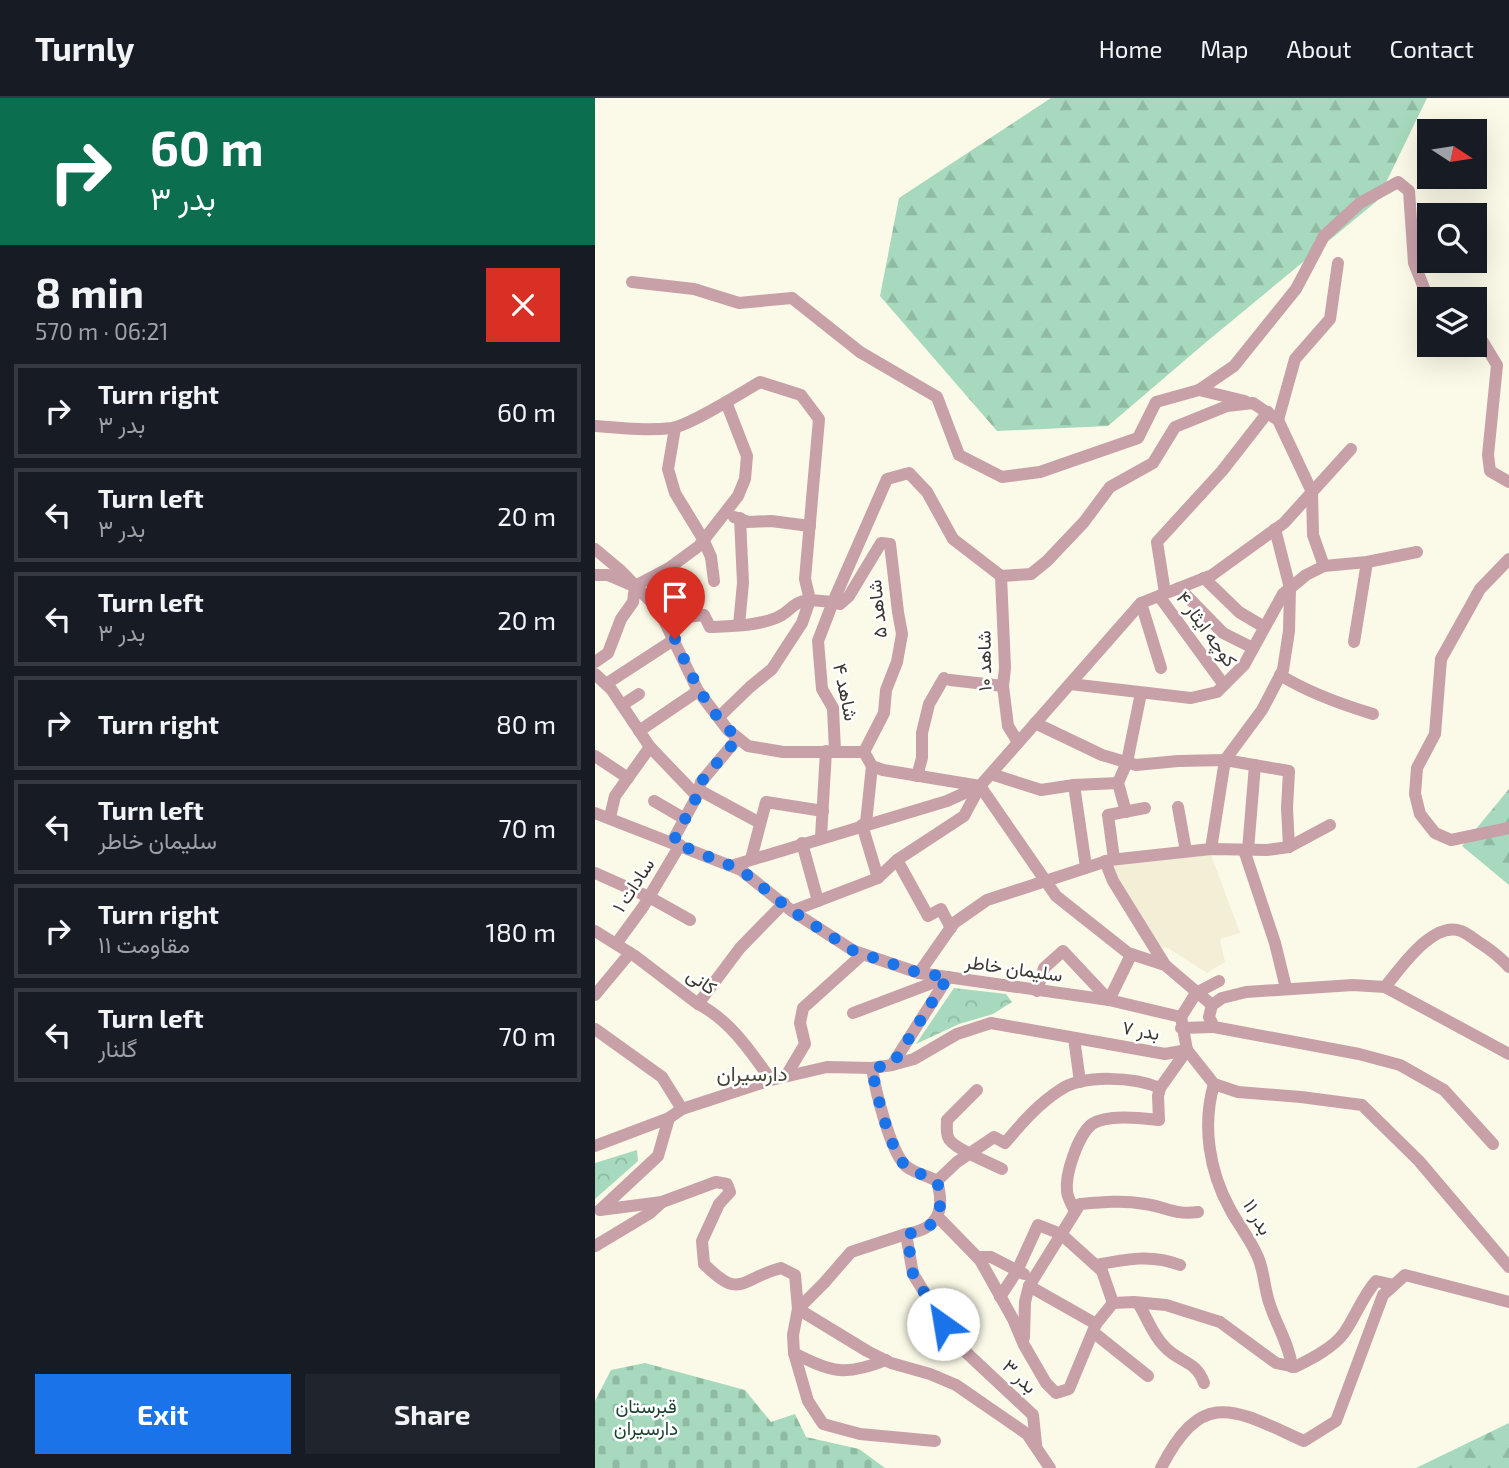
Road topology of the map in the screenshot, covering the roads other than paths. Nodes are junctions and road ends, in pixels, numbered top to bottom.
1 (1338, 262) dead end
2 (632, 282) dead end
3 (1424, 287) edge
4 (1487, 349) edge
5 (1199, 390) junction
6 (726, 402) junction
7 (1253, 402) junction
8 (1273, 416) junction
9 (595, 426) edge
10 (675, 428) junction
11 (1352, 449) dead end
12 (1509, 482) edge
13 (1312, 492) junction
14 (723, 516) junction
15 (740, 518) junction
16 (810, 526) junction
17 (1275, 528) junction
18 (703, 539) junction
19 (595, 550) edge
20 (1417, 552) dead end
21 (1509, 559) edge
22 (1367, 562) junction
23 (1324, 566) junction
24 (595, 575) edge
25 (1001, 576) junction
26 (1204, 578) junction
27 (714, 581) dead end
28 (635, 586) junction
29 (1179, 588) junction
30 (1290, 588) junction
31 (1162, 595) junction
32 (810, 600) junction
33 (833, 602) junction
34 (1141, 603) junction
35 (739, 625) junction
36 (1264, 627) junction
37 (673, 637) junction
38 (1354, 642) dead end
39 (1253, 648) junction
40 (595, 662) edge
41 (1161, 668) dead end
42 (1280, 675) junction
43 (600, 681) edge
44 (1070, 684) junction
45 (1224, 685) junction
46 (1003, 686) junction
47 (698, 691) junction
48 (1142, 693) junction
49 (639, 694) dead end
50 (622, 705) junction
51 (1373, 714) dead end
52 (719, 717) junction
53 (1035, 723) junction
54 (639, 731) junction
55 (738, 738) junction
56 (1018, 742) junction
57 (650, 747) junction
58 (831, 751) junction
59 (864, 752) junction
60 (595, 757) edge
61 (1225, 760) junction
62 (1127, 762) junction
63 (1255, 765) junction
64 (872, 766) junction
65 (991, 774) junction
66 (917, 776) junction
67 (628, 778) junction
68 (1118, 783) junction
69 (1074, 785) junction
70 (979, 786) junction
71 (698, 793) junction
72 (654, 801) dead end
73 (1178, 807) dead end
74 (1145, 808) dead end
75 (823, 811) junction
76 (1126, 812) junction
77 (595, 813) edge
78 (610, 817) junction
79 (685, 819) junction
80 (760, 822) junction
81 (864, 824) junction
82 (1331, 825) dead end
83 (1509, 828) edge
84 (821, 837) junction
85 (802, 843) junction
86 (676, 844) junction
87 (1289, 847) junction
88 (1211, 849) junction
89 (1246, 850) junction
90 (1186, 851) junction
91 (751, 859) junction
92 (897, 860) junction
93 (1109, 860) junction
94 (731, 866) junction
95 (1086, 867) junction
96 (595, 873) edge
97 (878, 878) junction
98 (1044, 880) junction
99 (649, 897) junction
100 (818, 901) junction
101 (788, 907) junction
102 (690, 920) dead end
103 (951, 928) junction
104 (595, 931) edge
105 (615, 944) junction
106 (631, 953) junction
107 (863, 954) junction
108 (1132, 955) junction
109 (1165, 965) junction
110 (1509, 967) edge
111 (919, 973) junction
112 (948, 977) junction
113 (1219, 981) dead end
114 (1385, 987) junction
115 (1286, 988) junction
116 (1037, 991) junction
117 (1196, 993) junction
118 (595, 995) edge
119 (1109, 1000) junction
120 (698, 1004) junction
121 (1212, 1005) junction
122 (853, 1013) dead end
123 (1181, 1022) junction
124 (1215, 1027) junction
125 (595, 1030) edge
126 (1075, 1038) junction
127 (1187, 1050) junction
128 (1509, 1054) edge
129 (892, 1065) junction
130 (872, 1068) junction
131 (786, 1076) junction
132 (771, 1080) junction
133 (1080, 1082) junction
134 (1213, 1084) junction
135 (1160, 1088) junction
136 (977, 1090) dead end
137 (682, 1109) junction
138 (669, 1118) junction
139 (1493, 1144) dead end
140 (595, 1146) edge
141 (969, 1153) junction
142 (1002, 1169) dead end
143 (937, 1181) junction
144 (663, 1202) junction
145 (1075, 1211) junction
146 (597, 1212) edge
147 (1198, 1212) dead end
148 (938, 1217) junction
149 (907, 1234) junction
150 (1061, 1234) junction
151 (595, 1246) edge
152 (977, 1257) junction
153 (1096, 1265) junction
154 (1180, 1265) dead end
155 (1509, 1267) edge
156 (1017, 1271) junction
157 (1031, 1282) junction
158 (1394, 1285) junction
159 (1000, 1297) junction
160 (1509, 1302) edge
161 (1113, 1303) junction
162 (1138, 1303) junction
163 (798, 1308) junction
164 (1095, 1328) junction
165 (1024, 1345) junction
166 (794, 1353) junction
167 (886, 1360) junction
168 (1292, 1367) junction
169 (1148, 1376) dead end
170 (1204, 1382) dead end
171 (935, 1441) dead end
172 (1037, 1447) junction
173 (1050, 1468) edge
174 (1161, 1468) edge

1 - 8 street
2 - 5 street
3 - 5 street
4 - 12 street
5 - 7 street
6 - 10 street
6 - 14 street
6 - 16 street
7 - 8 street
7 - 25 street
8 - 13 street
8 - 31 street
9 - 10 street
10 - 18 street
11 - 13 street
13 - 17 street
13 - 23 street
14 - 15 street
14 - 18 street
15 - 16 street
15 - 35 street
16 - 32 street
17 - 26 street
17 - 30 street
18 - 27 street
18 - 28 street
19 - 28 street
20 - 22 street
21 - 83 street
22 - 23 street
22 - 38 street
23 - 30 street
24 - 28 street
25 - 33 street, شاهد ۴
25 - 46 street, شاهد ۱۰
26 - 29 street
26 - 36 street
28 - 37 street
28 - 40 street
29 - 31 street
29 - 39 street
30 - 36 street
30 - 42 street
31 - 34 street
31 - 45 street, کوچه ایثار ۴
32 - 33 street
32 - 35 street
32 - 52 street
33 - 58 street, شاهد ۴
33 - 59 street, شاهد ۵
34 - 41 street
34 - 44 street
35 - 37 street
36 - 39 street
37 - 43 street
37 - 47 street
39 - 45 street
42 - 51 street
42 - 61 street
43 - 50 street
44 - 48 street
44 - 53 street
45 - 48 street
46 - 56 street, شاهد ۱۰
46 - 66 street
47 - 52 street
47 - 54 street
48 - 62 street
49 - 50 street
50 - 54 street
52 - 55 street
53 - 56 street
53 - 62 street
54 - 57 street
55 - 58 street
55 - 71 street, سادات ۱
56 - 65 street
57 - 67 street
57 - 71 street
58 - 59 street
58 - 75 street, شاهد ۴
59 - 64 street
60 - 67 street
61 - 62 street
61 - 63 street
61 - 88 street
62 - 68 street
63 - 87 street
63 - 89 street
64 - 66 street
64 - 81 street
65 - 69 street
65 - 70 street
66 - 70 street
67 - 78 street
68 - 69 street
68 - 76 street
69 - 95 street
70 - 81 street
70 - 92 street
70 - 98 street
71 - 79 street, سادات ۱
71 - 80 street
72 - 79 street
73 - 90 street
74 - 76 street
75 - 80 street
75 - 84 street, شاهد ۴
76 - 93 street
77 - 78 street, سلیمان خاطر
78 - 86 street, سلیمان خاطر
79 - 86 street, سادات ۱
80 - 91 street
81 - 84 street
81 - 97 street
82 - 87 street
84 - 85 street
85 - 91 street
85 - 100 street
86 - 94 street, سلیمان خاطر
86 - 99 street, سادات ۱
87 - 89 street
88 - 89 street
88 - 90 street
89 - 115 street
90 - 93 street
91 - 94 street
92 - 97 street
92 - 103 street
93 - 95 street
93 - 109 street
94 - 101 street, سلیمان خاطر
95 - 98 street
96 - 99 street
97 - 100 street
98 - 103 street
98 - 108 street
99 - 102 street
99 - 105 street, سادات ۱
100 - 101 street
101 - 107 street, سلیمان خاطر
101 - 120 street
103 - 111 street
104 - 105 street, کانی
105 - 106 street, کانی
106 - 118 street
106 - 120 street, کانی
107 - 111 street, سلیمان خاطر
107 - 131 street
108 - 109 street
108 - 119 street
109 - 117 street
110 - 114 street
111 - 112 street, سلیمان خاطر
112 - 116 street, سلیمان خاطر
112 - 122 street
112 - 129 street
113 - 117 street
114 - 115 street
114 - 128 street
115 - 121 street
116 - 119 street, سلیمان خاطر
116 - 119 street
117 - 121 street
117 - 123 street
119 - 123 street, سلیمان خاطر
120 - 132 street, کانی
121 - 124 street
123 - 124 street, سلیمان خاطر
123 - 127 street
124 - 139 street, سلیمان خاطر
125 - 137 street
126 - 127 street, بدر ۷
126 - 129 street, بدر ۷
126 - 133 street
127 - 134 street
127 - 135 street
129 - 130 street, بدر ۷
130 - 131 street, بدر ۷
130 - 143 street
131 - 132 street, بدر ۷
132 - 137 street, بدر ۷
133 - 135 street
133 - 141 street
134 - 155 street
134 - 168 street, بدر ۱۱
135 - 145 street
136 - 141 street
137 - 138 street, بدر ۷
138 - 140 street, بدر ۷
138 - 146 street
141 - 142 street
141 - 143 street
143 - 148 street
144 - 146 street
144 - 151 street
144 - 163 street
145 - 147 street
145 - 150 street
148 - 149 street
148 - 152 street
149 - 163 street
149 - 172 street, بدر ۳
150 - 153 street
150 - 156 street
150 - 157 street
152 - 156 street
152 - 159 street
153 - 154 street
153 - 161 street
156 - 157 street
156 - 159 street
157 - 164 street
157 - 165 street
158 - 160 street
158 - 168 street
158 - 174 street
159 - 165 street
161 - 162 street
161 - 164 street
162 - 168 street
162 - 170 street
163 - 166 street
163 - 167 street
164 - 165 street
164 - 169 street
166 - 167 street
166 - 171 street
167 - 172 street
172 - 173 street

